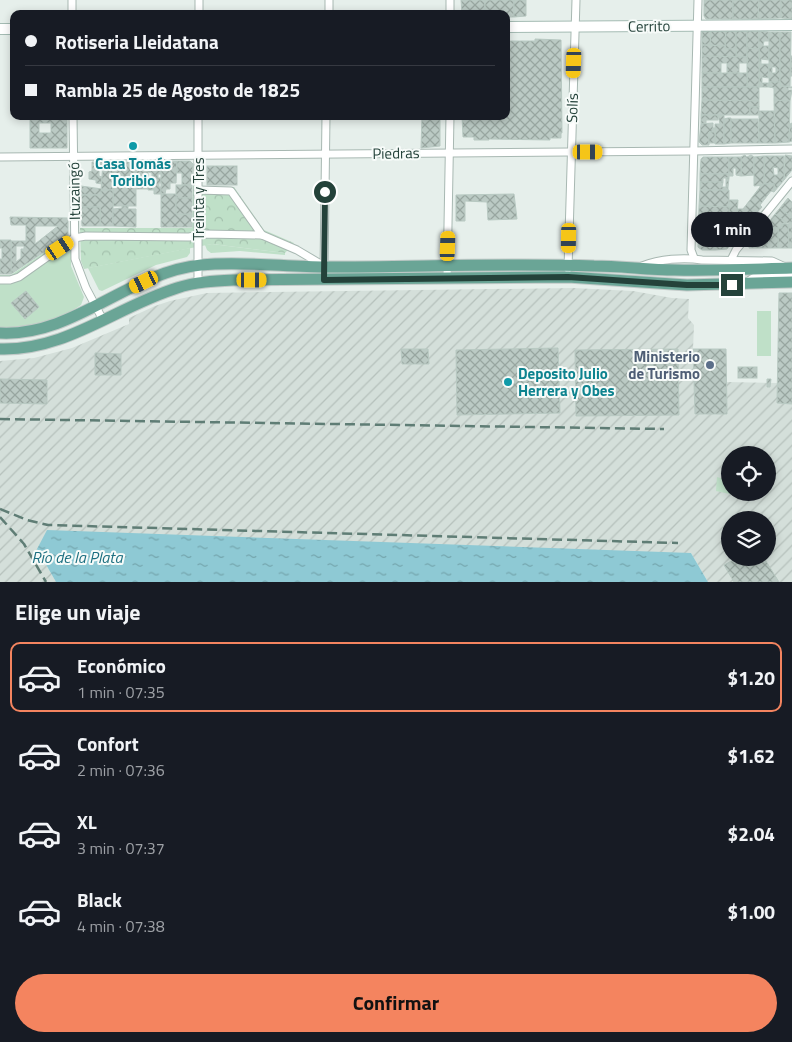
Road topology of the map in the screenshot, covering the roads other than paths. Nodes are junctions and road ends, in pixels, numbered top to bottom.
1 (576, 0) edge
2 (698, 0) edge
3 (792, 25) edge
4 (697, 26) junction
5 (510, 27) edge
6 (575, 27) junction
7 (73, 120) edge
8 (198, 120) edge
9 (326, 120) edge
10 (450, 120) edge
11 (792, 149) edge
12 (693, 151) junction
13 (450, 152) junction
14 (571, 152) junction
15 (325, 154) junction
16 (73, 156) junction
17 (198, 156) junction
18 (0, 157) edge
19 (792, 181) edge
20 (198, 190) junction
21 (199, 235) junction
22 (262, 235) junction
23 (74, 238) junction
24 (694, 258) junction
25 (198, 265) junction
26 (448, 265) junction
27 (731, 265) junction
28 (324, 267) junction
29 (634, 268) junction
30 (791, 270) edge
31 (568, 271) junction
32 (447, 279) junction
33 (0, 280) edge
34 (324, 280) junction
35 (198, 282) junction
36 (792, 282) edge
37 (746, 284) junction
38 (95, 306) junction
39 (103, 320) junction
40 (0, 333) edge
41 (0, 349) edge

1 - 6 street, Solís
2 - 4 street
3 - 4 street, Cerrito
4 - 6 street, Cerrito
4 - 12 street
5 - 6 street, Cerrito
6 - 14 street, Solís
7 - 16 street, Ituzaingó
8 - 17 street, Treinta y Tres
9 - 15 street
10 - 13 street
11 - 12 street, Piedras
12 - 14 street, Piedras
12 - 24 street
13 - 14 street, Piedras
13 - 15 street, Piedras
13 - 26 street
14 - 31 street, Solís
15 - 17 street, Piedras
15 - 28 street
16 - 17 street, Piedras
16 - 18 street, Piedras
16 - 23 street, Ituzaingó
17 - 20 street, Treinta y Tres
19 - 27 street
20 - 21 street, Treinta y Tres
20 - 22 street
21 - 22 street
21 - 23 street
21 - 25 street, Treinta y Tres
22 - 28 street
23 - 33 street
23 - 38 street, Ituzaingó
24 - 27 street
24 - 29 street
25 - 28 main road
25 - 35 street, Treinta y Tres
25 - 38 main road
26 - 28 main road
26 - 31 main road
26 - 32 street
27 - 29 main road
27 - 30 main road
27 - 37 street
28 - 34 street
29 - 31 main road
30 - 37 street
31 - 32 main road
31 - 37 main road
32 - 34 main road
34 - 35 main road
35 - 39 main road
36 - 37 main road
38 - 39 street, Ituzaingó
38 - 40 main road
39 - 41 main road

